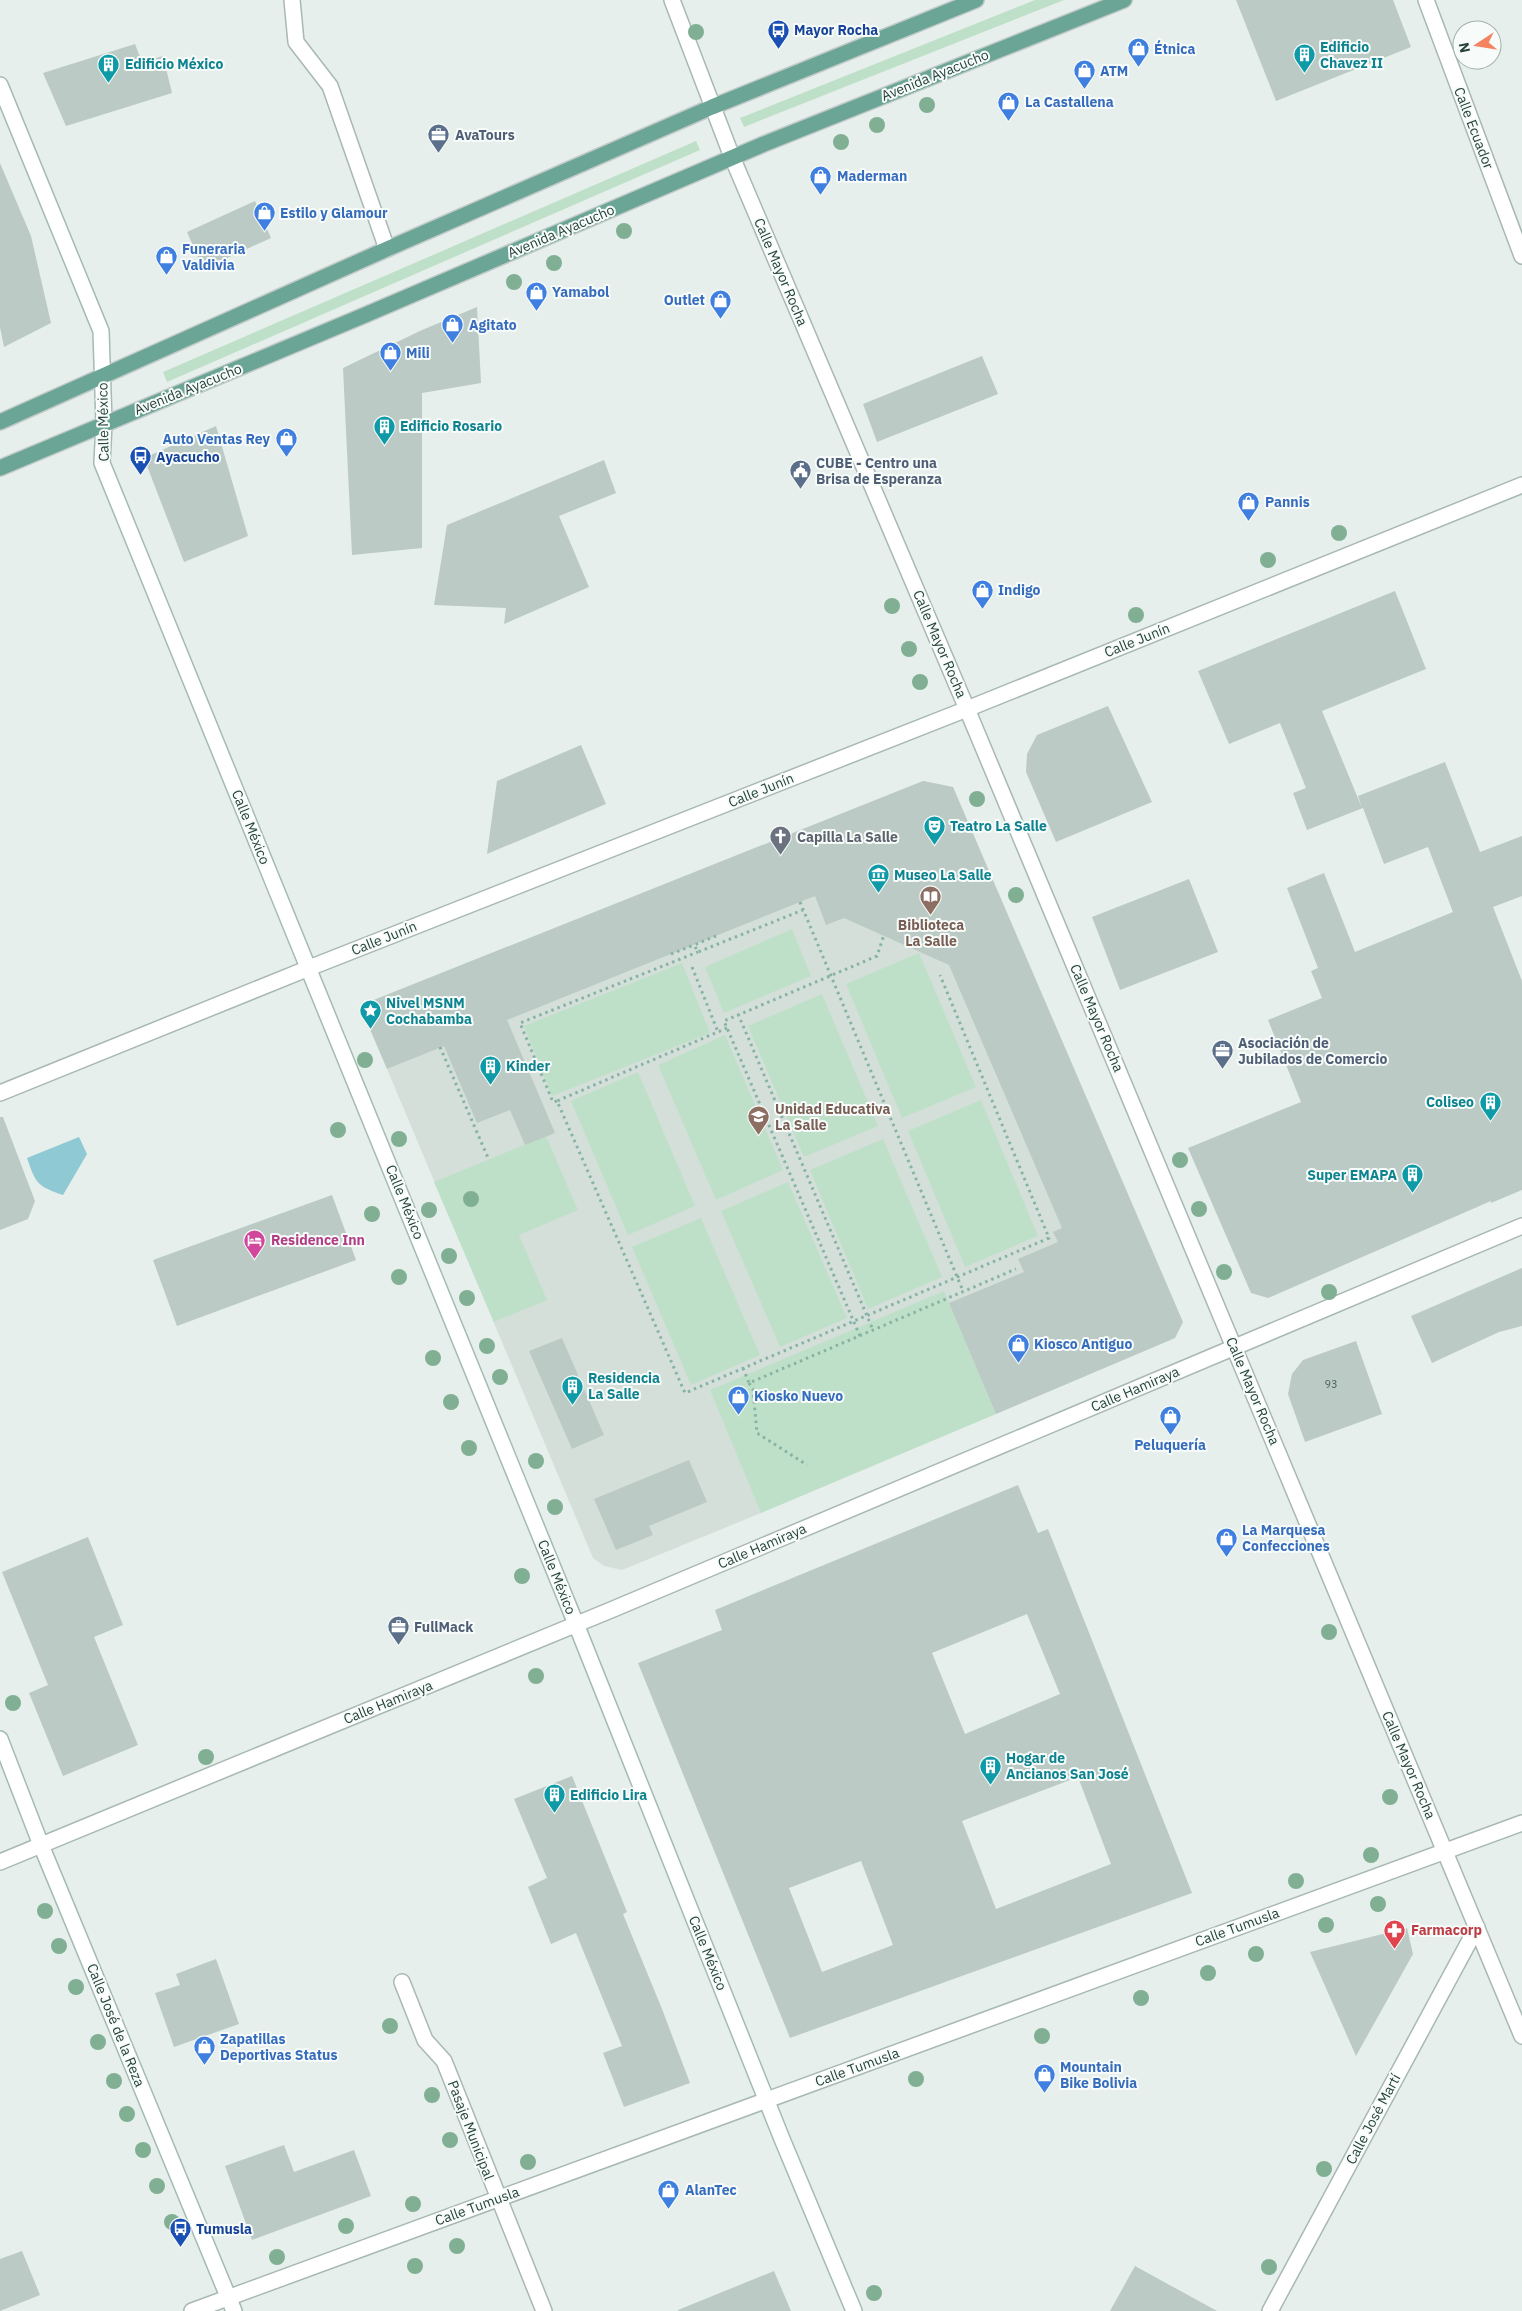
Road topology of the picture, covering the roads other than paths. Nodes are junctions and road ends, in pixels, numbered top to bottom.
1 (292, 0) edge
2 (672, 0) edge
3 (976, 0) edge
4 (1124, 0) edge
5 (1426, 0) edge
6 (0, 85) edge
7 (712, 107) junction
8 (732, 157) junction
9 (386, 249) junction
10 (1522, 256) edge
11 (102, 377) junction
12 (0, 422) edge
13 (104, 423) junction
14 (0, 468) edge
15 (1522, 485) edge
16 (967, 709) junction
17 (309, 968) junction
18 (0, 1093) edge
19 (1522, 1226) edge
20 (1234, 1346) junction
21 (576, 1624) junction
22 (0, 1739) edge
23 (1522, 1823) edge
24 (41, 1845) junction
25 (1445, 1851) junction
26 (0, 1862) edge
27 (1477, 1927) junction
28 (402, 1982) dead end
29 (1522, 2036) edge
30 (766, 2100) junction
31 (498, 2199) junction
32 (231, 2305) edge
33 (192, 2311) edge
34 (544, 2311) edge
35 (854, 2311) edge
36 (1270, 2311) edge

1 - 9 street
2 - 7 street, Calle Mayor Rocha
3 - 7 main road
4 - 8 main road, Avenida Ayacucho
5 - 10 street, Calle Ecuador
6 - 11 street, Calle México
7 - 8 street, Calle Mayor Rocha
7 - 9 main road
8 - 13 main road, Avenida Ayacucho
8 - 16 street, Calle Mayor Rocha
9 - 11 main road
11 - 12 main road
11 - 13 street, Calle México
13 - 14 main road, Avenida Ayacucho
13 - 17 street, Calle México
15 - 16 street, Calle Junín
16 - 17 street, Calle Junín
16 - 20 street, Calle Mayor Rocha
17 - 18 street, Calle Junín
17 - 21 street, Calle México
19 - 20 street, Calle Hamiraya
20 - 21 street, Calle Hamiraya
20 - 25 street, Calle Mayor Rocha
21 - 24 street, Calle Hamiraya
21 - 30 street, Calle México
22 - 24 street, Calle José de la Reza
23 - 25 street, Calle Tumusla
24 - 26 street, Calle Hamiraya
24 - 32 street, Calle José de la Reza
25 - 27 street, Calle Mayor Rocha
25 - 30 street, Calle Tumusla
27 - 29 street, Calle Mayor Rocha
27 - 36 street, Calle José Martí
28 - 31 street, Pasaje Municipal
30 - 31 street, Calle Tumusla
30 - 35 street, Calle México
31 - 32 street, Calle Tumusla
31 - 34 street, Pasaje Municipal
32 - 33 street, Calle Tumusla

